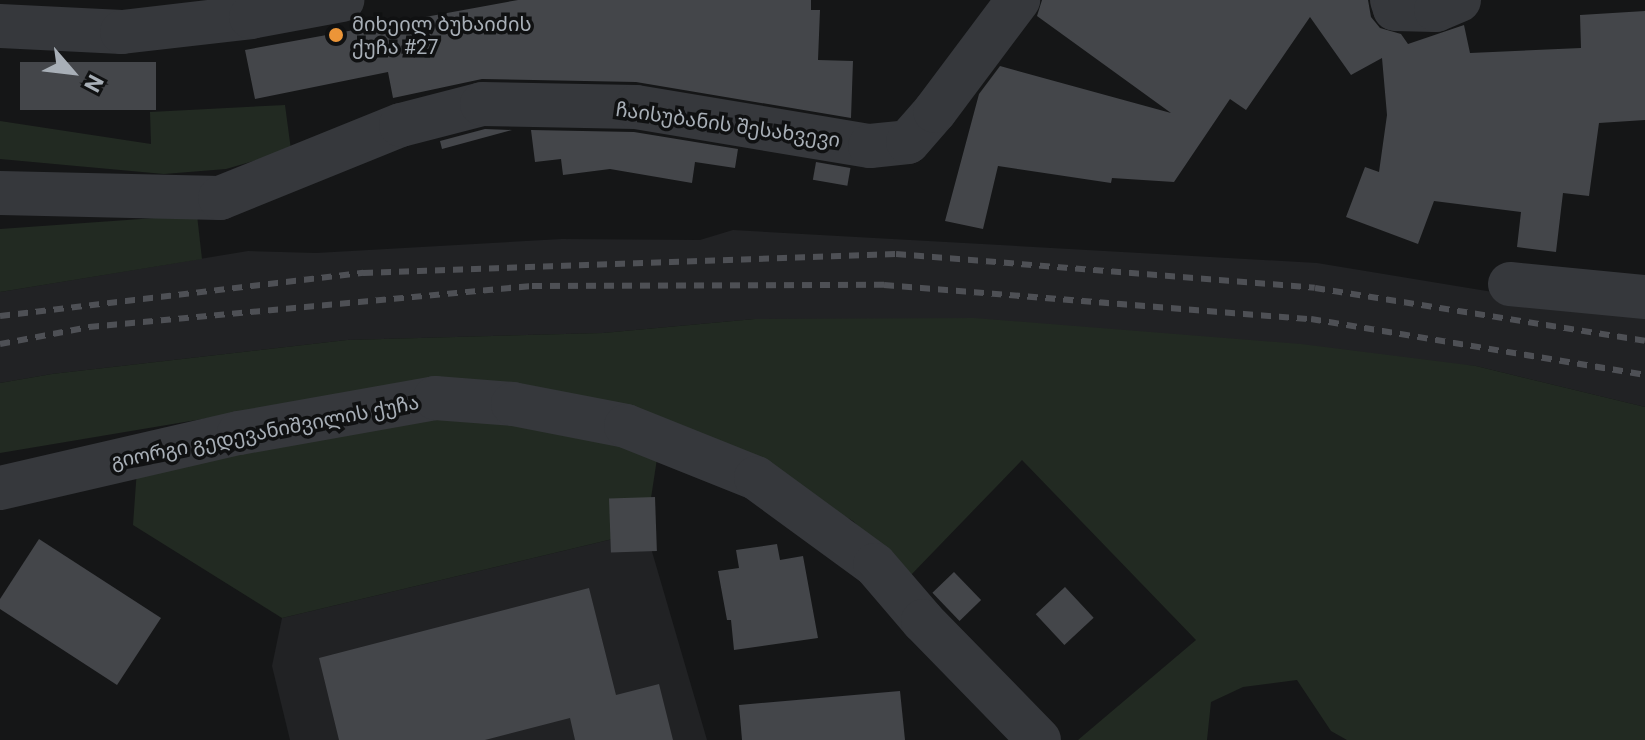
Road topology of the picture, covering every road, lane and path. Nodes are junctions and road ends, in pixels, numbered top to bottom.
1 (342, 0) edge
2 (1018, 0) edge
3 (1392, 0) edge
4 (1459, 0) edge
5 (0, 26) edge
6 (0, 193) edge
7 (1510, 284) dead end
8 (1645, 297) edge
9 (0, 488) edge
10 (1039, 740) edge

1 - 5 street
2 - 6 street, ჩაისუბანის შესახვევი
3 - 4 street
7 - 8 street
9 - 10 street, გიორგი გედევანიშვილის ქუჩა

